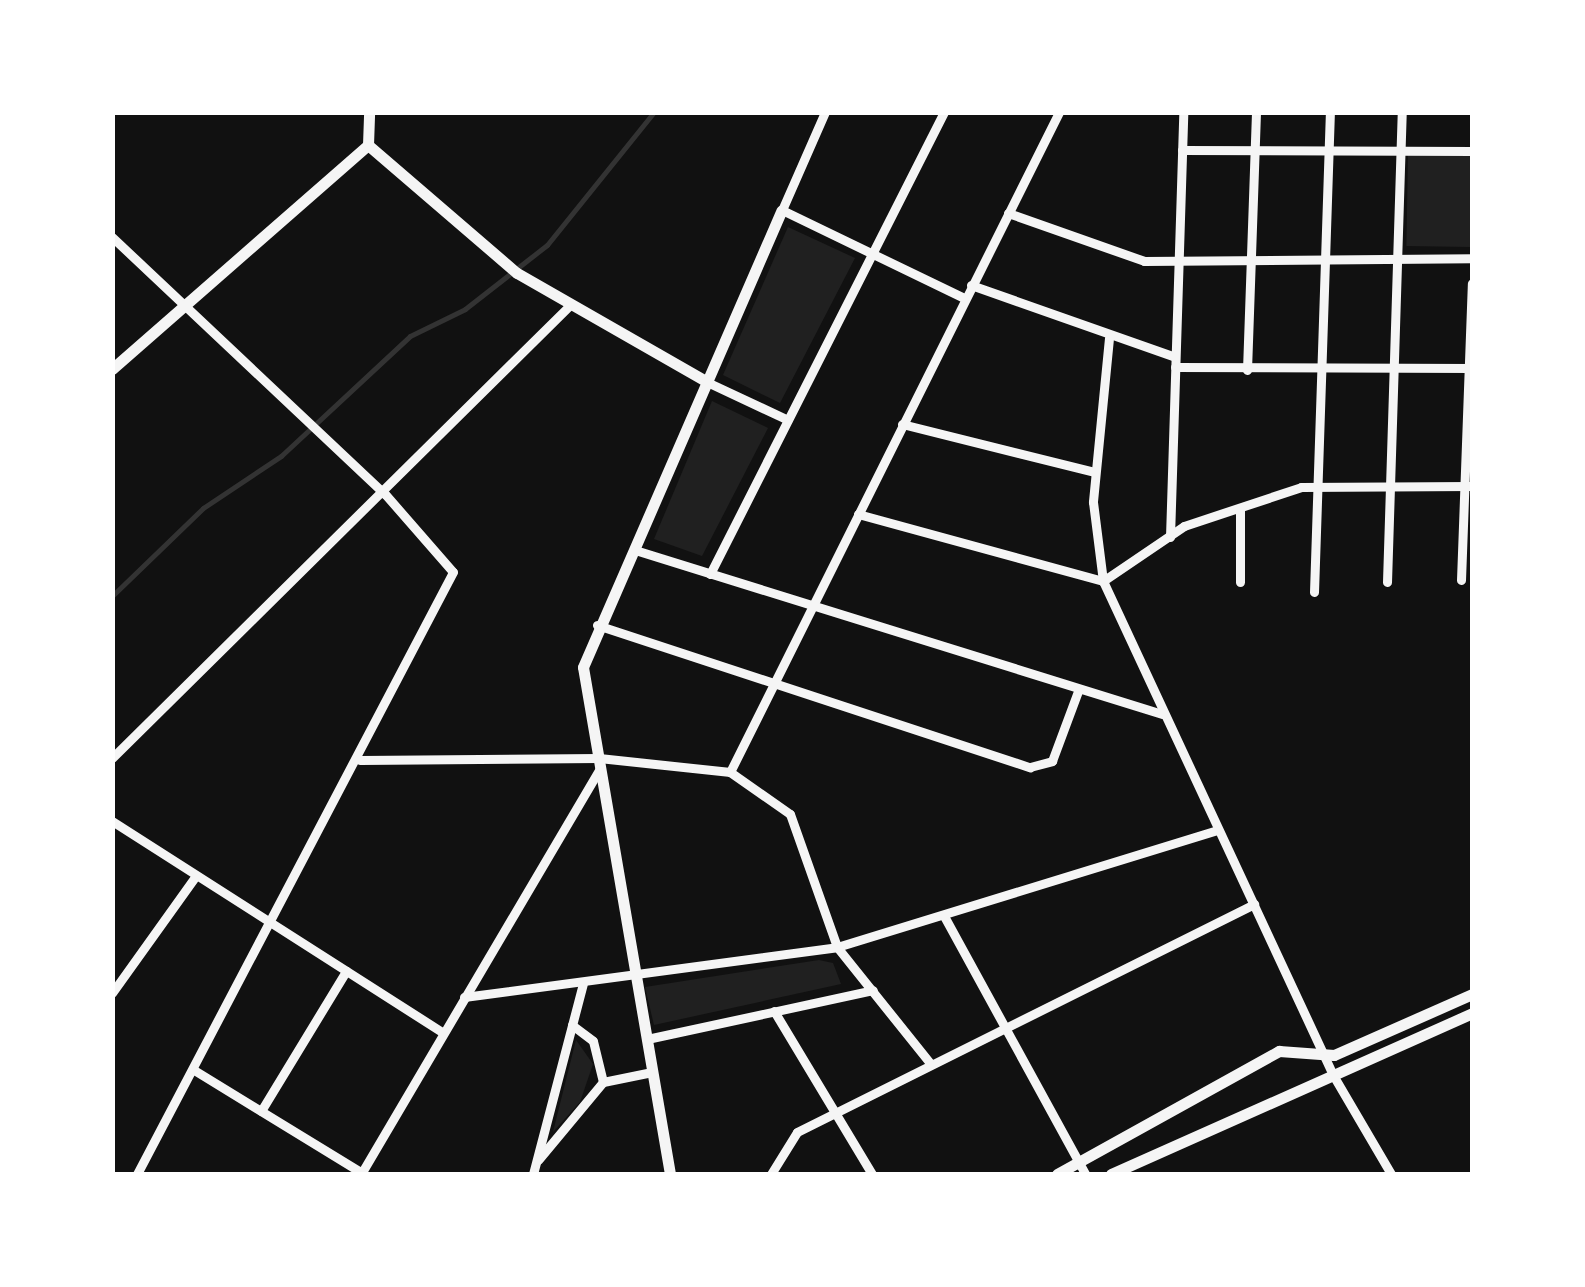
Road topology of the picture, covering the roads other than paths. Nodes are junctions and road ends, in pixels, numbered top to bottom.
1 (370, 112) edge
2 (825, 112) edge
3 (944, 112) edge
4 (1059, 112) edge
5 (1183, 112) edge
6 (1256, 112) edge
7 (1330, 112) edge
8 (1402, 112) edge
9 (368, 145) junction
10 (1182, 150) junction
11 (1254, 150) junction
12 (1328, 150) junction
13 (1401, 150) junction
14 (1472, 151) edge
15 (782, 210) junction
16 (1008, 214) junction
17 (112, 237) edge
18 (874, 254) junction
19 (1472, 258) edge
20 (1398, 259) junction
21 (1324, 261) junction
22 (1176, 262) junction
23 (1250, 262) junction
24 (1472, 283) edge
25 (971, 285) junction
26 (964, 298) junction
27 (183, 306) junction
28 (570, 306) junction
29 (1109, 338) junction
30 (1175, 362) junction
31 (1470, 368) edge
32 (112, 369) edge
33 (1395, 369) junction
34 (1248, 370) junction
35 (1320, 370) junction
36 (707, 382) junction
37 (788, 420) junction
38 (902, 424) junction
39 (1094, 472) junction
40 (1392, 484) junction
41 (1316, 485) junction
42 (1468, 486) edge
43 (385, 494) junction
44 (1240, 508) junction
45 (858, 514) junction
46 (1170, 537) junction
47 (635, 550) junction
48 (710, 574) junction
49 (1460, 580) dead end
50 (1103, 582) junction
51 (1240, 582) dead end
52 (1386, 582) dead end
53 (1314, 592) dead end
54 (814, 606) junction
55 (597, 625) junction
56 (776, 683) junction
57 (1078, 691) junction
58 (1162, 714) junction
59 (112, 758) edge
60 (360, 760) junction
61 (600, 763) junction
62 (730, 772) junction
63 (116, 823) edge
64 (1217, 830) junction
65 (112, 835) edge
66 (195, 877) junction
67 (1254, 904) junction
68 (944, 916) junction
69 (272, 925) junction
70 (837, 947) junction
71 (346, 972) junction
72 (636, 977) junction
73 (583, 984) junction
74 (872, 990) junction
75 (112, 994) edge
76 (1472, 994) edge
77 (464, 997) junction
78 (1452, 1004) junction
79 (774, 1011) junction
80 (1466, 1016) edge
81 (1002, 1024) junction
82 (572, 1025) junction
83 (443, 1033) junction
84 (647, 1038) junction
85 (1326, 1057) junction
86 (930, 1062) junction
87 (194, 1070) junction
88 (652, 1072) junction
89 (1333, 1075) junction
90 (602, 1082) junction
91 (260, 1111) junction
92 (837, 1113) junction
93 (1145, 1128) junction
94 (1158, 1152) junction
95 (536, 1162) junction
96 (1082, 1168) edge
97 (136, 1174) edge
98 (362, 1174) edge
99 (533, 1174) edge
100 (670, 1174) edge
101 (770, 1174) edge
102 (872, 1174) edge
103 (1057, 1174) edge
104 (1111, 1174) edge
105 (1392, 1174) edge

1 - 9 street
2 - 15 street
3 - 18 street
4 - 16 street
5 - 10 street
6 - 11 street
7 - 12 street
8 - 13 street
9 - 27 street
9 - 28 street
10 - 11 street
10 - 22 street
11 - 12 street
11 - 23 street
12 - 13 street
12 - 21 street
13 - 14 street
13 - 20 street
15 - 18 street
15 - 36 street
16 - 22 street
16 - 25 street
17 - 27 street
18 - 26 street
18 - 37 street
19 - 20 street
20 - 21 street
20 - 33 street
21 - 23 street
21 - 35 street
22 - 23 street
22 - 30 street
23 - 34 street
24 - 31 street
25 - 26 street
25 - 29 street
26 - 38 street
27 - 32 street
27 - 43 street
28 - 36 street
28 - 43 street
29 - 30 street
29 - 39 street
30 - 34 street
30 - 46 street
31 - 33 street
31 - 42 street
33 - 35 street
33 - 40 street
34 - 35 street
35 - 41 street
36 - 37 street
36 - 47 street
37 - 48 street
38 - 39 street
38 - 45 street
39 - 50 street
40 - 41 street
40 - 42 street
40 - 52 street
41 - 44 street
41 - 53 street
42 - 49 street
43 - 59 street
43 - 60 street
44 - 46 street
44 - 51 street
45 - 50 street
45 - 54 street
46 - 50 street
47 - 48 street
47 - 55 street
48 - 54 street
50 - 58 street
54 - 56 street
54 - 57 street
55 - 56 street
55 - 61 street
56 - 57 street
56 - 62 street
57 - 58 street
58 - 64 street
60 - 61 street
60 - 69 street
61 - 62 street
61 - 72 street
61 - 77 street
62 - 70 street
63 - 65 street
63 - 66 street
64 - 67 street
64 - 68 street
66 - 69 street
66 - 75 street
67 - 81 street
67 - 85 street
68 - 70 street
68 - 81 street
69 - 71 street
69 - 87 street
70 - 72 street
70 - 74 street
71 - 83 street
71 - 91 street
72 - 73 street
72 - 84 street
73 - 77 street
73 - 82 street
74 - 79 street
74 - 86 street
76 - 78 street
77 - 83 street
78 - 80 street
78 - 85 street
79 - 84 street
79 - 92 street
80 - 89 street
81 - 86 street
81 - 96 street
82 - 90 street
82 - 95 street
83 - 98 street
84 - 88 street
85 - 89 street
85 - 93 street
86 - 92 street
87 - 91 street
87 - 97 street
88 - 90 street
88 - 100 street
89 - 94 street
89 - 105 street
90 - 95 street
91 - 98 street
92 - 101 street
92 - 102 street
93 - 94 street
93 - 96 street
94 - 104 street
95 - 99 street
96 - 103 street

